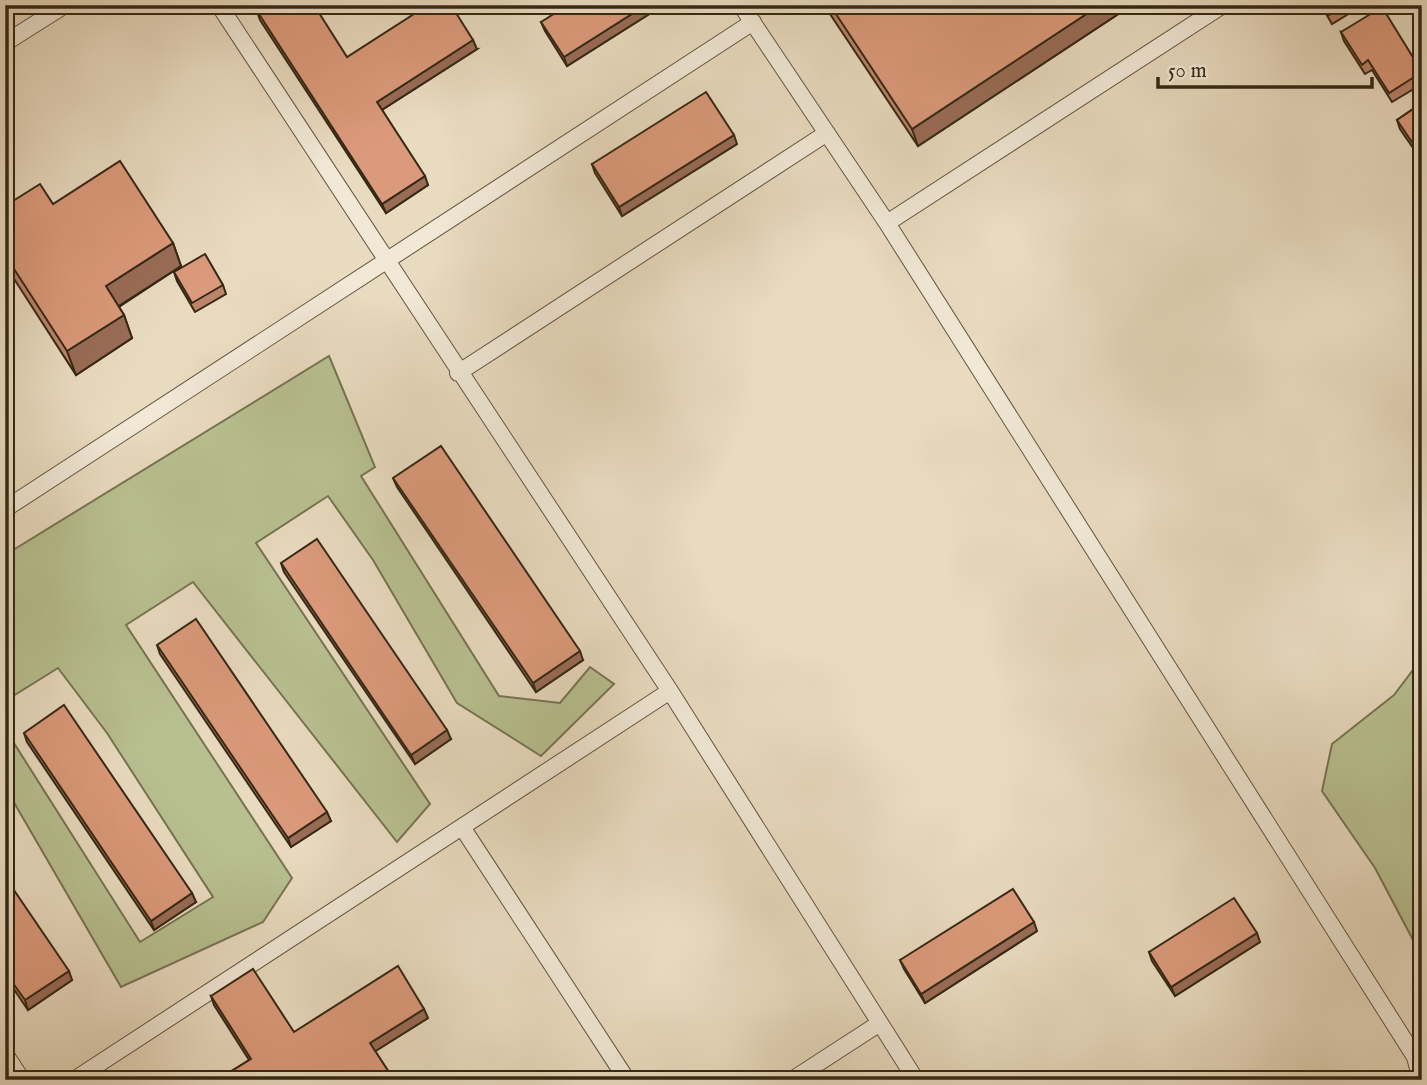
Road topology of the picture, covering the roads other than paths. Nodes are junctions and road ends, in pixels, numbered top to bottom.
1 (65, 5) edge
2 (219, 5) edge
3 (741, 5) edge
4 (1223, 5) edge
5 (753, 22) junction
6 (5, 43) edge
7 (827, 133) junction
8 (887, 223) junction
9 (386, 261) junction
10 (458, 373) junction
11 (5, 509) edge
12 (670, 691) junction
13 (462, 827) junction
14 (880, 1023) junction
15 (5, 1055) edge
16 (22, 1080) edge
17 (74, 1080) edge
18 (627, 1080) edge
19 (792, 1080) edge
20 (916, 1080) edge
21 (1421, 1080) edge

1 - 6 lane
2 - 9 lane
3 - 5 lane
4 - 8 lane
5 - 7 lane
5 - 9 lane
7 - 8 lane
7 - 10 lane
8 - 21 lane
9 - 10 lane
9 - 11 lane
10 - 12 lane
12 - 13 lane
12 - 14 lane
13 - 17 lane
13 - 18 lane
14 - 19 lane
14 - 20 lane
15 - 16 lane

